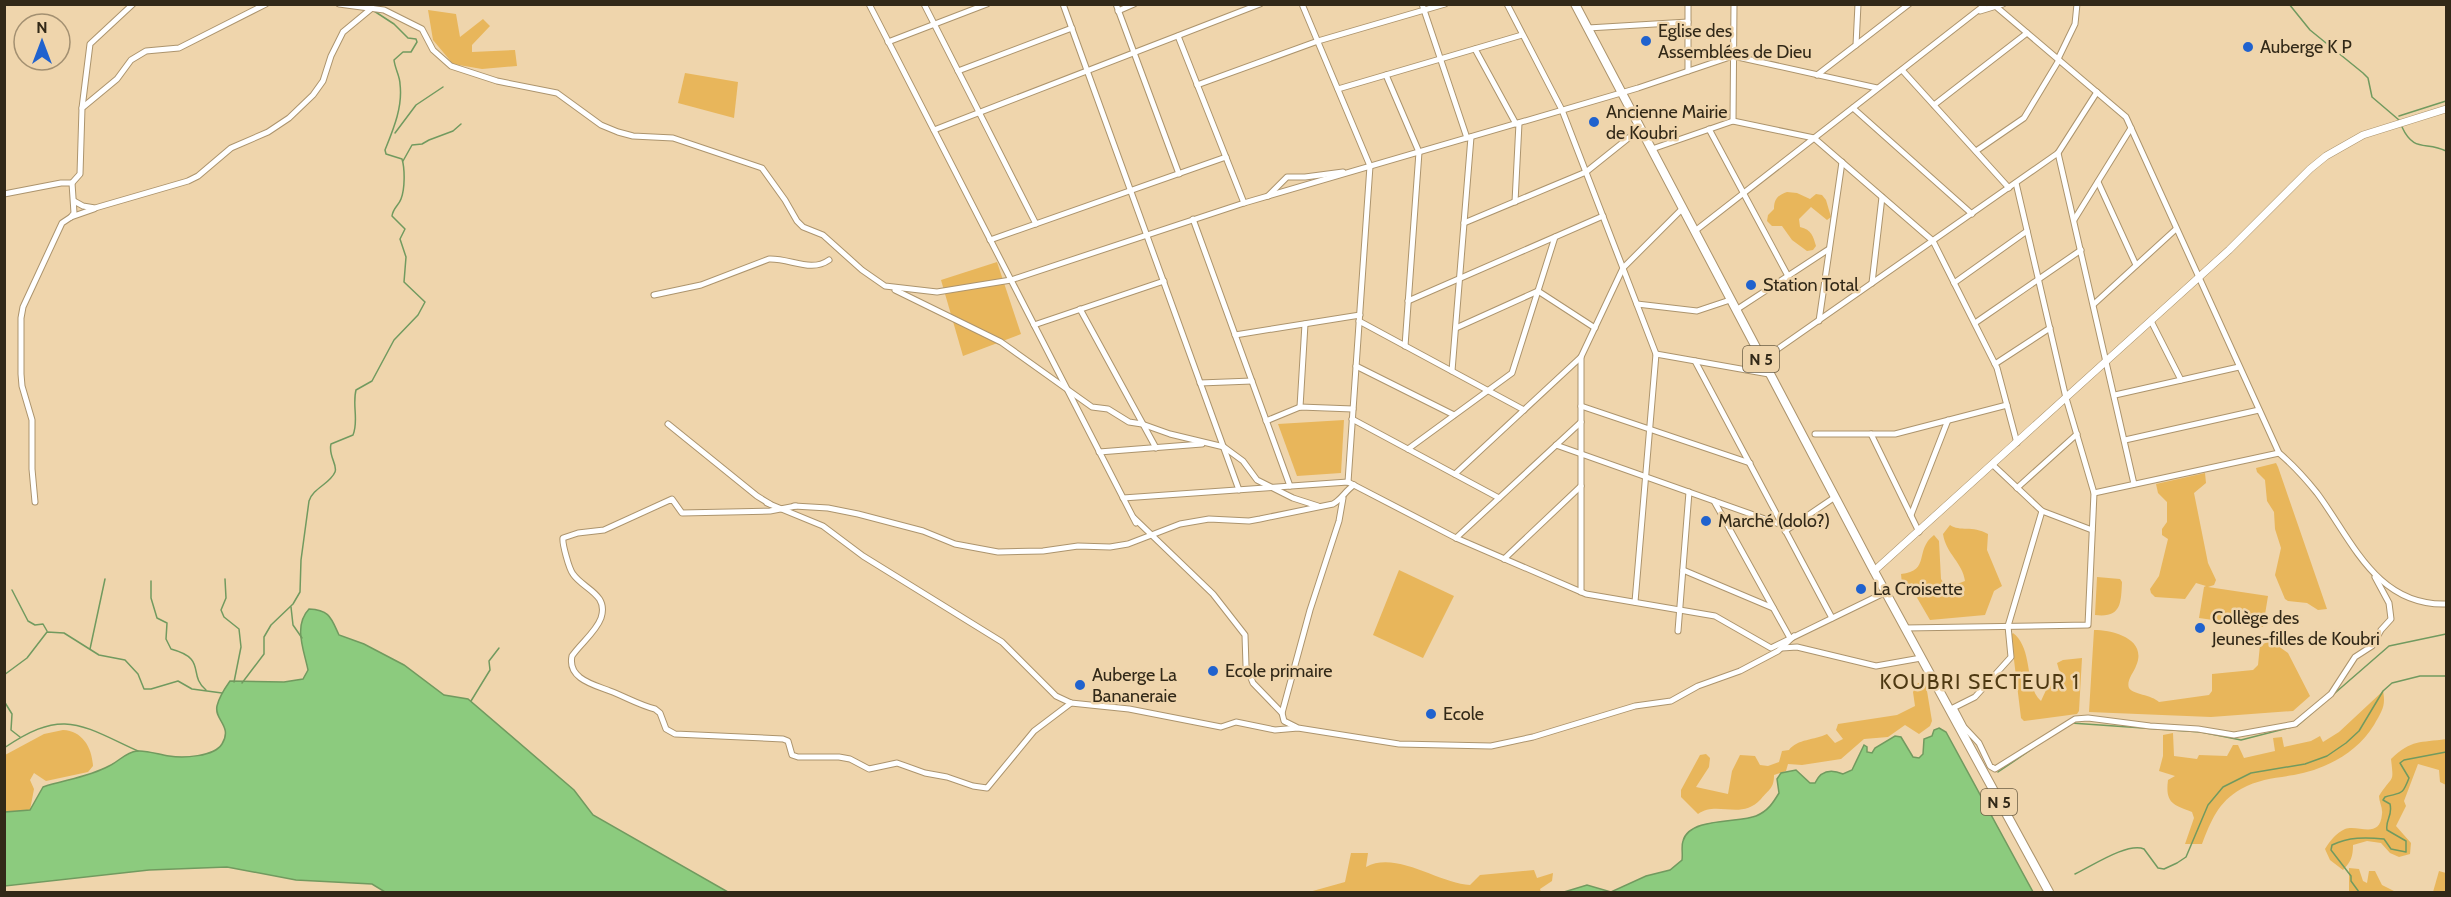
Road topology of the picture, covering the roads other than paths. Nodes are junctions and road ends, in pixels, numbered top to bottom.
1 (133, 4) edge
2 (266, 4) edge
3 (339, 4) edge
4 (869, 4) edge
5 (924, 4) edge
6 (987, 4) edge
7 (1063, 4) edge
8 (1134, 4) edge
9 (1260, 4) edge
10 (1302, 4) edge
11 (1445, 4) edge
12 (1507, 4) edge
13 (1575, 4) edge
14 (1688, 4) edge
15 (1734, 4) edge
16 (1858, 4) edge
17 (1909, 4) edge
18 (1986, 4) edge
19 (2003, 4) edge
20 (2077, 4) edge
21 (1994, 5) edge
22 (1246, 7) edge
23 (372, 8) junction
24 (1117, 8) edge
25 (1423, 8) edge
26 (1975, 12) junction
27 (1688, 22) junction
28 (934, 24) junction
29 (1072, 28) junction
30 (1588, 28) junction
31 (2027, 33) junction
32 (1522, 35) junction
33 (1178, 36) junction
34 (1318, 41) junction
35 (888, 42) junction
36 (1856, 45) junction
37 (1475, 49) junction
38 (1134, 53) junction
39 (1733, 56) junction
40 (1440, 59) junction
41 (2059, 59) junction
42 (1902, 70) junction
43 (958, 71) junction
44 (1087, 71) junction
45 (1688, 71) junction
46 (1386, 75) junction
47 (1817, 75) junction
48 (1197, 85) junction
49 (1877, 88) junction
50 (1338, 89) junction
51 (2097, 92) junction
52 (1622, 93) junction
53 (1934, 105) junction
54 (82, 108) junction
55 (1853, 108) junction
56 (2446, 109) edge
57 (1563, 110) junction
58 (979, 113) junction
59 (1733, 121) junction
60 (1518, 123) junction
61 (1641, 128) junction
62 (2131, 128) junction
63 (1709, 129) junction
64 (934, 130) junction
65 (1469, 138) junction
66 (1814, 138) junction
67 (1652, 149) junction
68 (1976, 151) junction
69 (1419, 152) junction
70 (2058, 153) junction
71 (1226, 157) junction
72 (1842, 162) junction
73 (1370, 166) junction
74 (1351, 172) junction
75 (1586, 172) junction
76 (1179, 174) junction
77 (2097, 182) junction
78 (72, 183) junction
79 (2016, 183) junction
80 (2009, 188) junction
81 (1131, 191) junction
82 (1743, 193) junction
83 (4, 194) edge
84 (1268, 195) junction
85 (1882, 197) junction
86 (74, 201) junction
87 (1244, 202) junction
88 (1515, 202) junction
89 (95, 208) junction
90 (1683, 208) junction
91 (1972, 214) junction
92 (1603, 216) junction
93 (71, 217) junction
94 (1193, 219) junction
95 (2074, 220) junction
96 (1464, 223) junction
97 (1036, 224) junction
98 (2176, 229) junction
99 (1695, 231) junction
100 (2027, 231) junction
101 (1147, 235) junction
102 (1555, 237) junction
103 (990, 240) junction
104 (1933, 241) junction
105 (1829, 249) junction
106 (2081, 250) junction
107 (829, 261) dead end
108 (2136, 265) junction
109 (1623, 268) junction
110 (1788, 276) junction
111 (2198, 278) junction
112 (1460, 279) junction
113 (1011, 280) junction
114 (2038, 280) junction
115 (1164, 281) junction
116 (1954, 283) junction
117 (1872, 284) junction
118 (885, 286) junction
119 (1538, 291) junction
120 (654, 295) dead end
121 (1730, 300) junction
122 (1408, 301) junction
123 (1637, 304) junction
124 (2094, 304) junction
125 (1080, 309) junction
126 (1736, 310) junction
127 (1360, 318) junction
128 (1819, 321) junction
129 (2151, 321) junction
130 (1975, 323) junction
131 (1305, 324) junction
132 (1034, 325) junction
133 (1456, 328) junction
134 (1595, 328) junction
135 (2050, 328) junction
136 (1235, 335) junction
137 (1405, 346) junction
138 (1656, 354) junction
139 (1581, 357) junction
140 (1695, 361) junction
141 (1762, 361) junction
142 (2107, 361) junction
143 (1995, 364) junction
144 (1356, 366) junction
145 (2239, 366) junction
146 (1452, 371) junction
147 (1769, 374) junction
148 (2181, 380) junction
149 (1252, 381) junction
150 (1200, 383) junction
151 (1066, 388) junction
152 (1488, 390) junction
153 (2115, 395) junction
154 (2066, 398) junction
155 (2007, 405) junction
156 (1581, 406) junction
157 (1300, 407) junction
158 (1353, 409) junction
159 (1524, 410) junction
160 (2259, 410) junction
161 (1454, 415) junction
162 (1352, 419) junction
163 (1948, 420) junction
164 (1266, 421) junction
165 (1581, 422) junction
166 (1142, 423) junction
167 (668, 424) dead end
168 (1650, 429) junction
169 (1815, 434) dead end
170 (1870, 434) junction
171 (2077, 434) junction
172 (2125, 440) junction
173 (2017, 443) junction
174 (1210, 444) junction
175 (1223, 445) junction
176 (1556, 445) junction
177 (1156, 448) junction
178 (1408, 449) junction
179 (1100, 452) junction
180 (1581, 453) junction
181 (2279, 453) junction
182 (1750, 464) junction
183 (1993, 465) junction
184 (1455, 474) junction
185 (1646, 476) junction
186 (1351, 484) junction
187 (2134, 484) junction
188 (1290, 486) junction
189 (1581, 486) junction
190 (1270, 488) junction
191 (2018, 488) junction
192 (1239, 490) junction
193 (1689, 492) junction
194 (2094, 493) junction
195 (1834, 497) junction
196 (1123, 498) junction
197 (1343, 498) junction
198 (1499, 498) junction
199 (1714, 501) junction
200 (35, 502) dead end
201 (767, 503) junction
202 (796, 506) junction
203 (1319, 506) junction
204 (782, 509) junction
205 (2042, 511) junction
206 (1911, 515) junction
207 (1782, 525) junction
208 (2092, 530) junction
209 (1785, 531) junction
210 (1920, 532) junction
211 (1152, 534) junction
212 (1456, 538) junction
213 (1504, 559) junction
214 (1683, 570) junction
215 (1874, 571) junction
216 (2374, 575) junction
217 (1581, 592) junction
218 (1886, 592) junction
219 (1635, 602) junction
220 (2446, 604) edge
221 (1773, 608) junction
222 (1680, 610) junction
223 (1832, 618) junction
224 (2008, 626) junction
225 (1905, 628) junction
226 (1678, 631) dead end
227 (1792, 637) junction
228 (1774, 646) junction
229 (1782, 648) junction
230 (1921, 658) junction
231 (1071, 703) junction
232 (1951, 709) junction
233 (1282, 713) junction
234 (1298, 728) junction
235 (2049, 892) edge

1 - 54 street
2 - 54 street
3 - 23 street
4 - 35 street
5 - 28 street
6 - 28 street
7 - 29 street
8 - 24 street
9 - 22 street
10 - 34 street
11 - 25 street
12 - 32 street
13 - 30 highway, N 5
14 - 27 street
15 - 39 street
16 - 36 street
17 - 36 street
18 - 26 street
19 - 21 street
20 - 41 street
21 - 26 street
21 - 31 street
22 - 33 street
23 - 89 street
23 - 118 street
24 - 38 street
25 - 34 street
25 - 40 street
26 - 42 street
27 - 30 street
27 - 45 street
28 - 35 street
28 - 43 street
29 - 43 street
29 - 44 street
30 - 52 highway, N 5
31 - 41 street
31 - 53 street
32 - 37 street
32 - 57 street
33 - 38 street
33 - 48 street
34 - 48 street
34 - 50 street
35 - 64 street
36 - 47 street
37 - 40 street
37 - 60 street
38 - 44 street
38 - 76 street
39 - 45 street
39 - 47 street
39 - 59 street
40 - 46 street
40 - 65 street
41 - 51 street
41 - 68 street
42 - 49 street
42 - 53 street
43 - 58 street
44 - 58 street
44 - 81 street
45 - 52 street
46 - 50 street
46 - 69 street
47 - 49 street
48 - 71 street
49 - 55 street
50 - 73 street
51 - 62 street
51 - 70 street
52 - 57 street
52 - 61 highway, N 5
53 - 68 street
54 - 78 street
55 - 66 street
55 - 91 street
56 - 111 main road
57 - 60 street
57 - 75 street
58 - 64 street
58 - 97 street
59 - 63 street
59 - 66 street
60 - 65 street
60 - 88 street
61 - 67 highway, N 5
61 - 75 street
62 - 77 street
62 - 98 street
63 - 67 street
63 - 82 street
64 - 103 street
65 - 69 street
65 - 96 street
66 - 72 street
66 - 82 street
67 - 90 highway, N 5
68 - 80 street
69 - 73 street
69 - 122 street
70 - 79 street
70 - 95 street
71 - 76 street
71 - 87 street
72 - 85 street
72 - 105 street
73 - 74 street
73 - 127 street
74 - 84 street
74 - 84 street
75 - 88 street
75 - 92 street
76 - 81 street
77 - 95 street
77 - 108 street
78 - 83 street
78 - 86 street
79 - 80 street
79 - 100 street
80 - 91 street
81 - 97 street
81 - 101 street
82 - 99 street
82 - 110 street
84 - 87 street
85 - 104 street
85 - 117 street
86 - 89 street
86 - 93 street
87 - 94 street
88 - 96 street
89 - 93 street
90 - 99 highway, N 5
90 - 109 street
91 - 104 street
92 - 102 street
92 - 109 street
93 - 200 street
94 - 101 street
94 - 136 street
95 - 106 street
96 - 112 street
97 - 103 street
98 - 108 street
98 - 111 street
99 - 121 highway, N 5
100 - 114 street
100 - 116 street
101 - 113 street
101 - 115 street
102 - 112 street
102 - 119 street
103 - 113 street
104 - 116 street
104 - 117 street
105 - 110 street
105 - 128 street
106 - 114 street
106 - 124 street
107 - 120 street
108 - 124 street
109 - 123 street
109 - 134 street
110 - 126 street
111 - 129 main road
111 - 145 street
112 - 122 street
112 - 133 street
113 - 118 street
113 - 132 street
114 - 130 street
114 - 135 street
115 - 125 street
115 - 150 street
116 - 130 street
117 - 128 street
118 - 151 street
119 - 133 street
119 - 134 street
119 - 152 street
121 - 123 street
121 - 126 highway, N 5
122 - 137 street
123 - 138 street
124 - 142 street
125 - 132 street
125 - 166 street
126 - 141 highway, N 5
127 - 131 street
127 - 137 street
127 - 144 street
128 - 141 street
129 - 142 main road
129 - 148 street
130 - 143 street
131 - 136 street
131 - 157 street
132 - 151 street
133 - 146 street
134 - 139 street
135 - 143 street
135 - 154 street
136 - 149 street
137 - 146 street
138 - 140 street
138 - 168 street
139 - 156 street
139 - 159 street
140 - 147 street
140 - 182 street
141 - 147 highway, N 5
142 - 153 street
142 - 154 main road
143 - 155 street
144 - 158 street
144 - 161 street
145 - 148 street
145 - 160 street
146 - 152 street
147 - 195 highway, N 5
148 - 153 street
149 - 150 street
149 - 164 street
150 - 175 street
151 - 166 street
151 - 179 street
152 - 159 street
152 - 161 street
153 - 172 street
154 - 171 street
154 - 173 main road
155 - 163 street
155 - 173 street
156 - 165 street
156 - 168 street
157 - 158 street
157 - 164 street
158 - 162 street
159 - 184 street
160 - 172 street
160 - 181 street
161 - 178 street
162 - 178 street
162 - 186 street
163 - 170 street
163 - 206 street
164 - 188 street
165 - 176 street
165 - 180 street
166 - 174 street
166 - 177 street
167 - 201 street
168 - 182 street
168 - 185 street
169 - 170 street
170 - 206 street
171 - 191 street
171 - 194 street
172 - 187 street
173 - 183 main road
174 - 175 street
174 - 177 street
175 - 190 street
175 - 192 street
176 - 180 street
176 - 198 street
177 - 179 street
178 - 184 street
179 - 196 street
180 - 185 street
180 - 189 street
181 - 187 street
181 - 216 street
182 - 207 street
183 - 191 street
183 - 210 main road
184 - 198 street
185 - 193 street
185 - 219 street
186 - 188 street
186 - 197 street
186 - 212 street
187 - 194 street
188 - 190 street
189 - 213 street
189 - 217 street
190 - 192 street
190 - 203 street
191 - 205 street
192 - 196 street
193 - 199 street
193 - 214 street
194 - 208 street
195 - 209 street
195 - 215 highway, N 5
196 - 211 street
197 - 203 street
197 - 233 street
198 - 212 street
199 - 207 street
199 - 221 street
201 - 202 street
201 - 204 street
202 - 204 street
202 - 211 street
203 - 211 street
204 - 231 street
204 - 231 street
205 - 208 street
205 - 224 street
206 - 210 street
207 - 209 street
208 - 224 street
209 - 223 street
210 - 215 main road
211 - 233 street
212 - 213 street
213 - 217 street
214 - 221 street
214 - 222 street
215 - 218 highway, N 5
216 - 220 street
216 - 232 street
217 - 219 street
218 - 223 street
218 - 225 highway, N 5
219 - 222 street
221 - 227 street
222 - 226 street
222 - 228 street
223 - 227 street
224 - 225 street
224 - 232 street
225 - 230 highway, N 5
227 - 228 street
227 - 229 street
228 - 229 street
229 - 230 street
229 - 234 street
230 - 232 highway, N 5
231 - 234 street
232 - 235 highway, N 5
233 - 234 street

